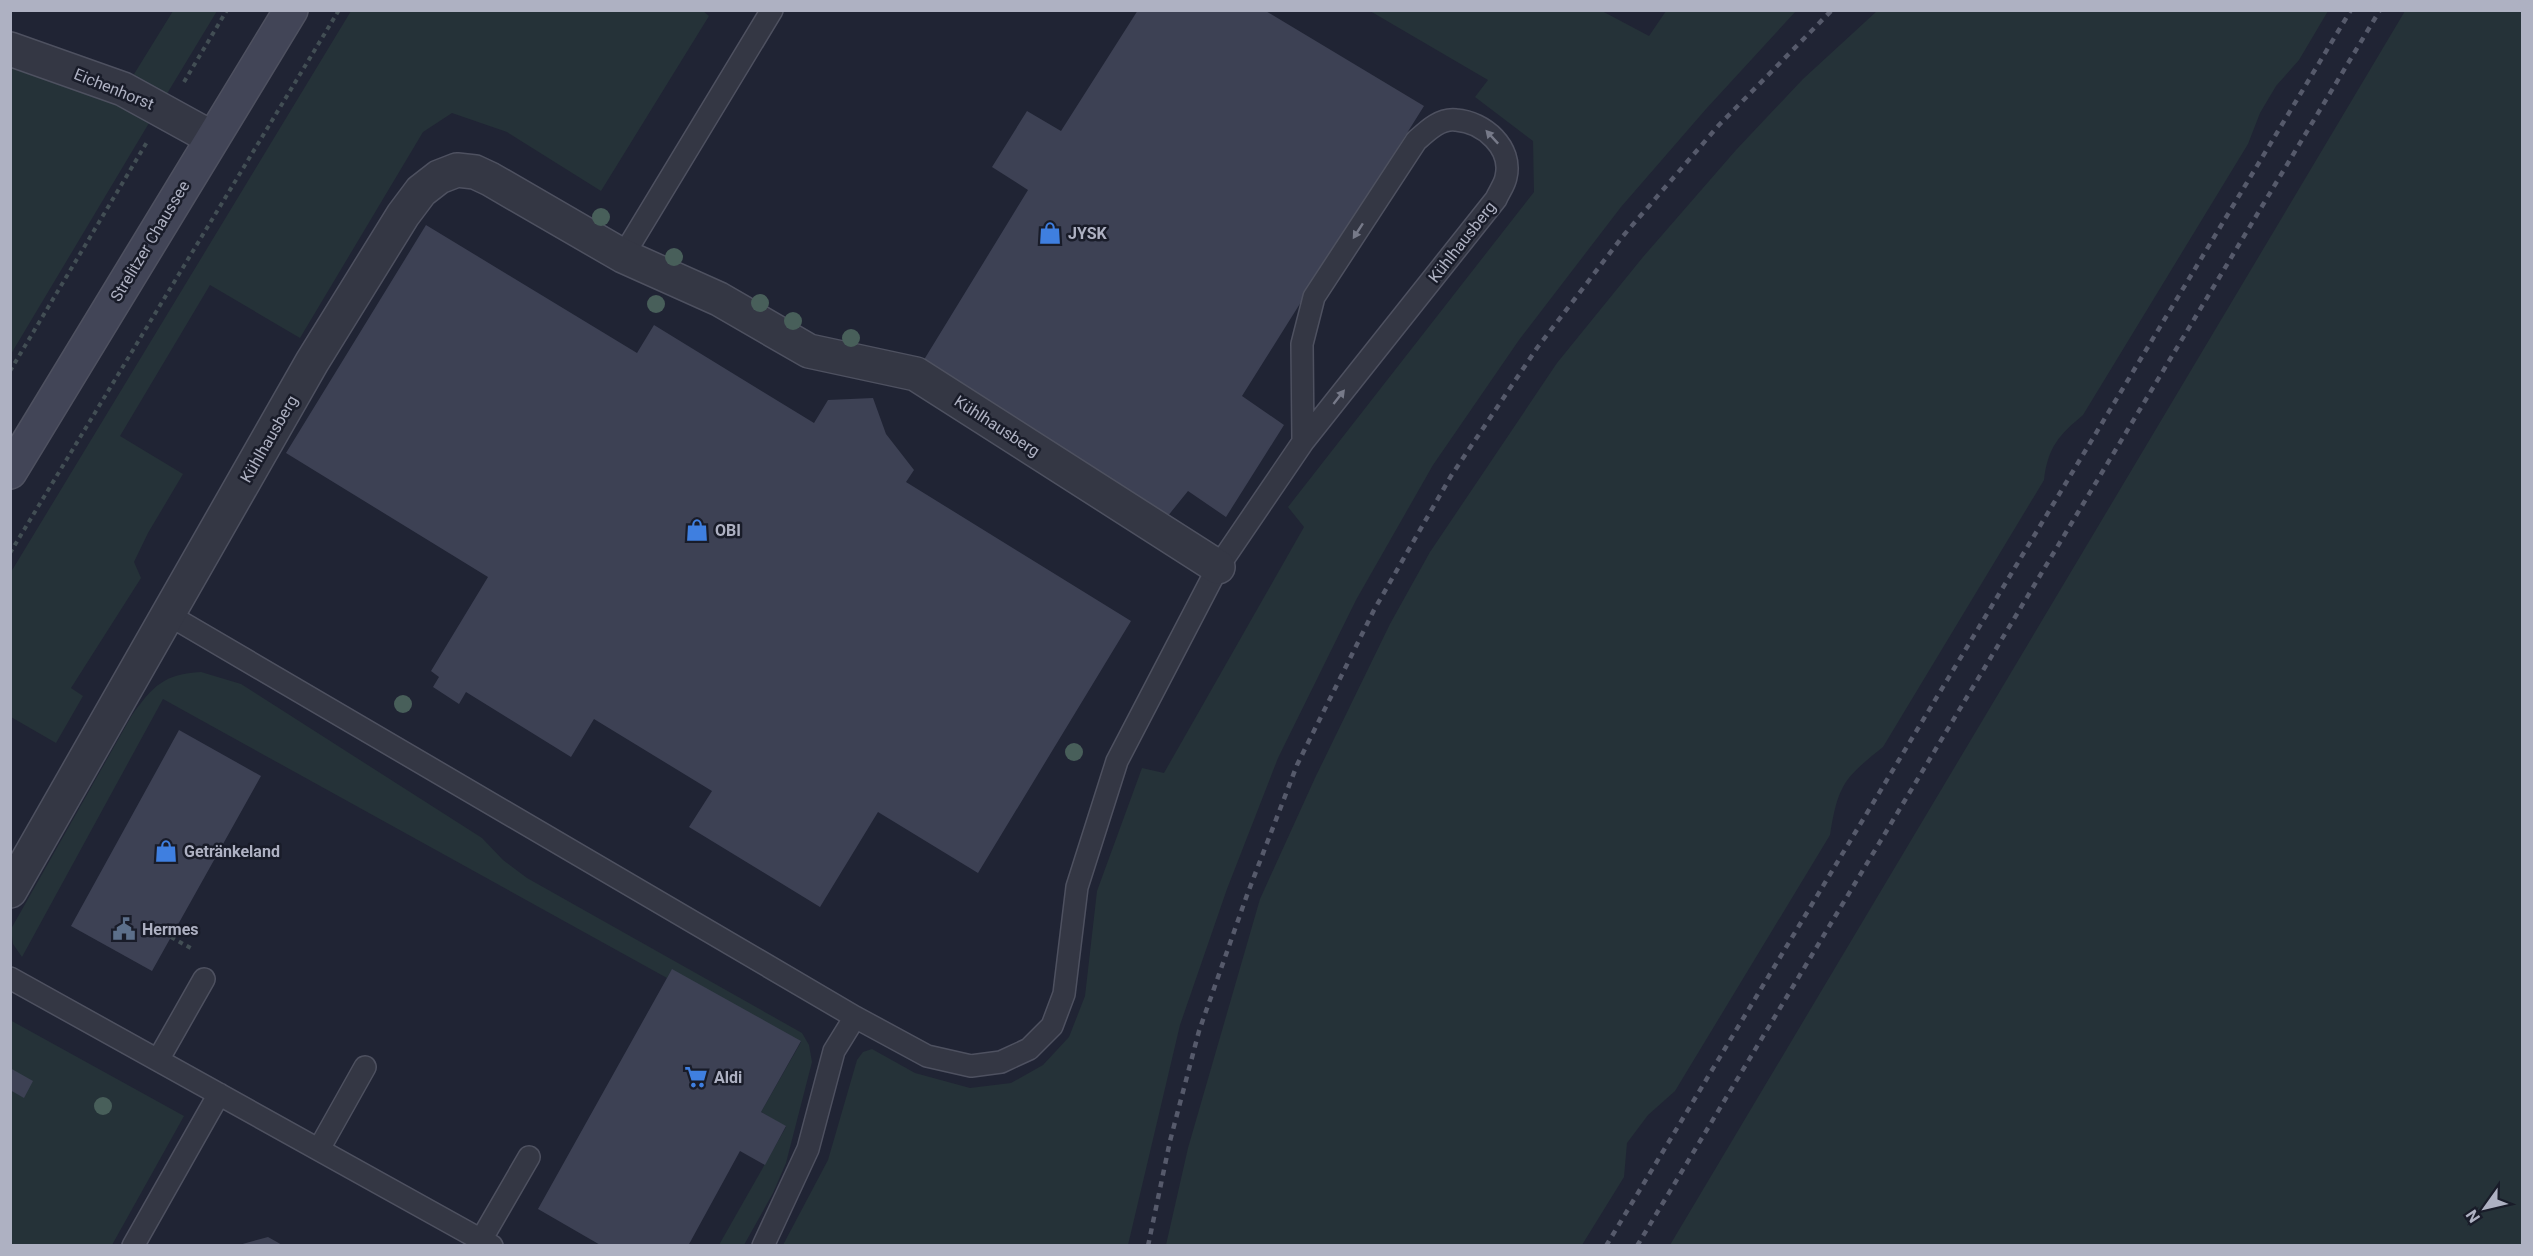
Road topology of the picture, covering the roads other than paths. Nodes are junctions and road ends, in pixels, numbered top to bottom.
1 (291, 10) edge
2 (772, 10) edge
3 (10, 50) edge
4 (212, 138) junction
5 (623, 256) junction
6 (1303, 442) junction
7 (10, 472) edge
8 (1218, 567) junction
9 (169, 615) junction
10 (10, 891) edge
11 (10, 978) edge
12 (204, 979) dead end
13 (855, 1017) junction
14 (158, 1060) junction
15 (365, 1067) dead end
16 (219, 1094) junction
17 (319, 1149) junction
18 (529, 1157) dead end
19 (487, 1243) edge
20 (133, 1245) edge
21 (763, 1245) edge

1 - 4 main road, Strelitzer Chaussee
2 - 5 lane
3 - 4 street, Eichenhorst
4 - 7 main road, Strelitzer Chaussee
5 - 8 street, Kühlhausberg
5 - 9 street, Kühlhausberg
6 -> 6 lane, Kühlhausberg
6 - 8 lane, Kühlhausberg
8 - 13 lane
9 - 10 street, Kühlhausberg
9 - 13 lane
11 - 14 lane
12 - 14 lane
13 - 21 lane
14 - 16 lane
15 - 17 lane
16 - 17 lane
16 - 20 lane
17 - 19 lane
18 - 19 lane

